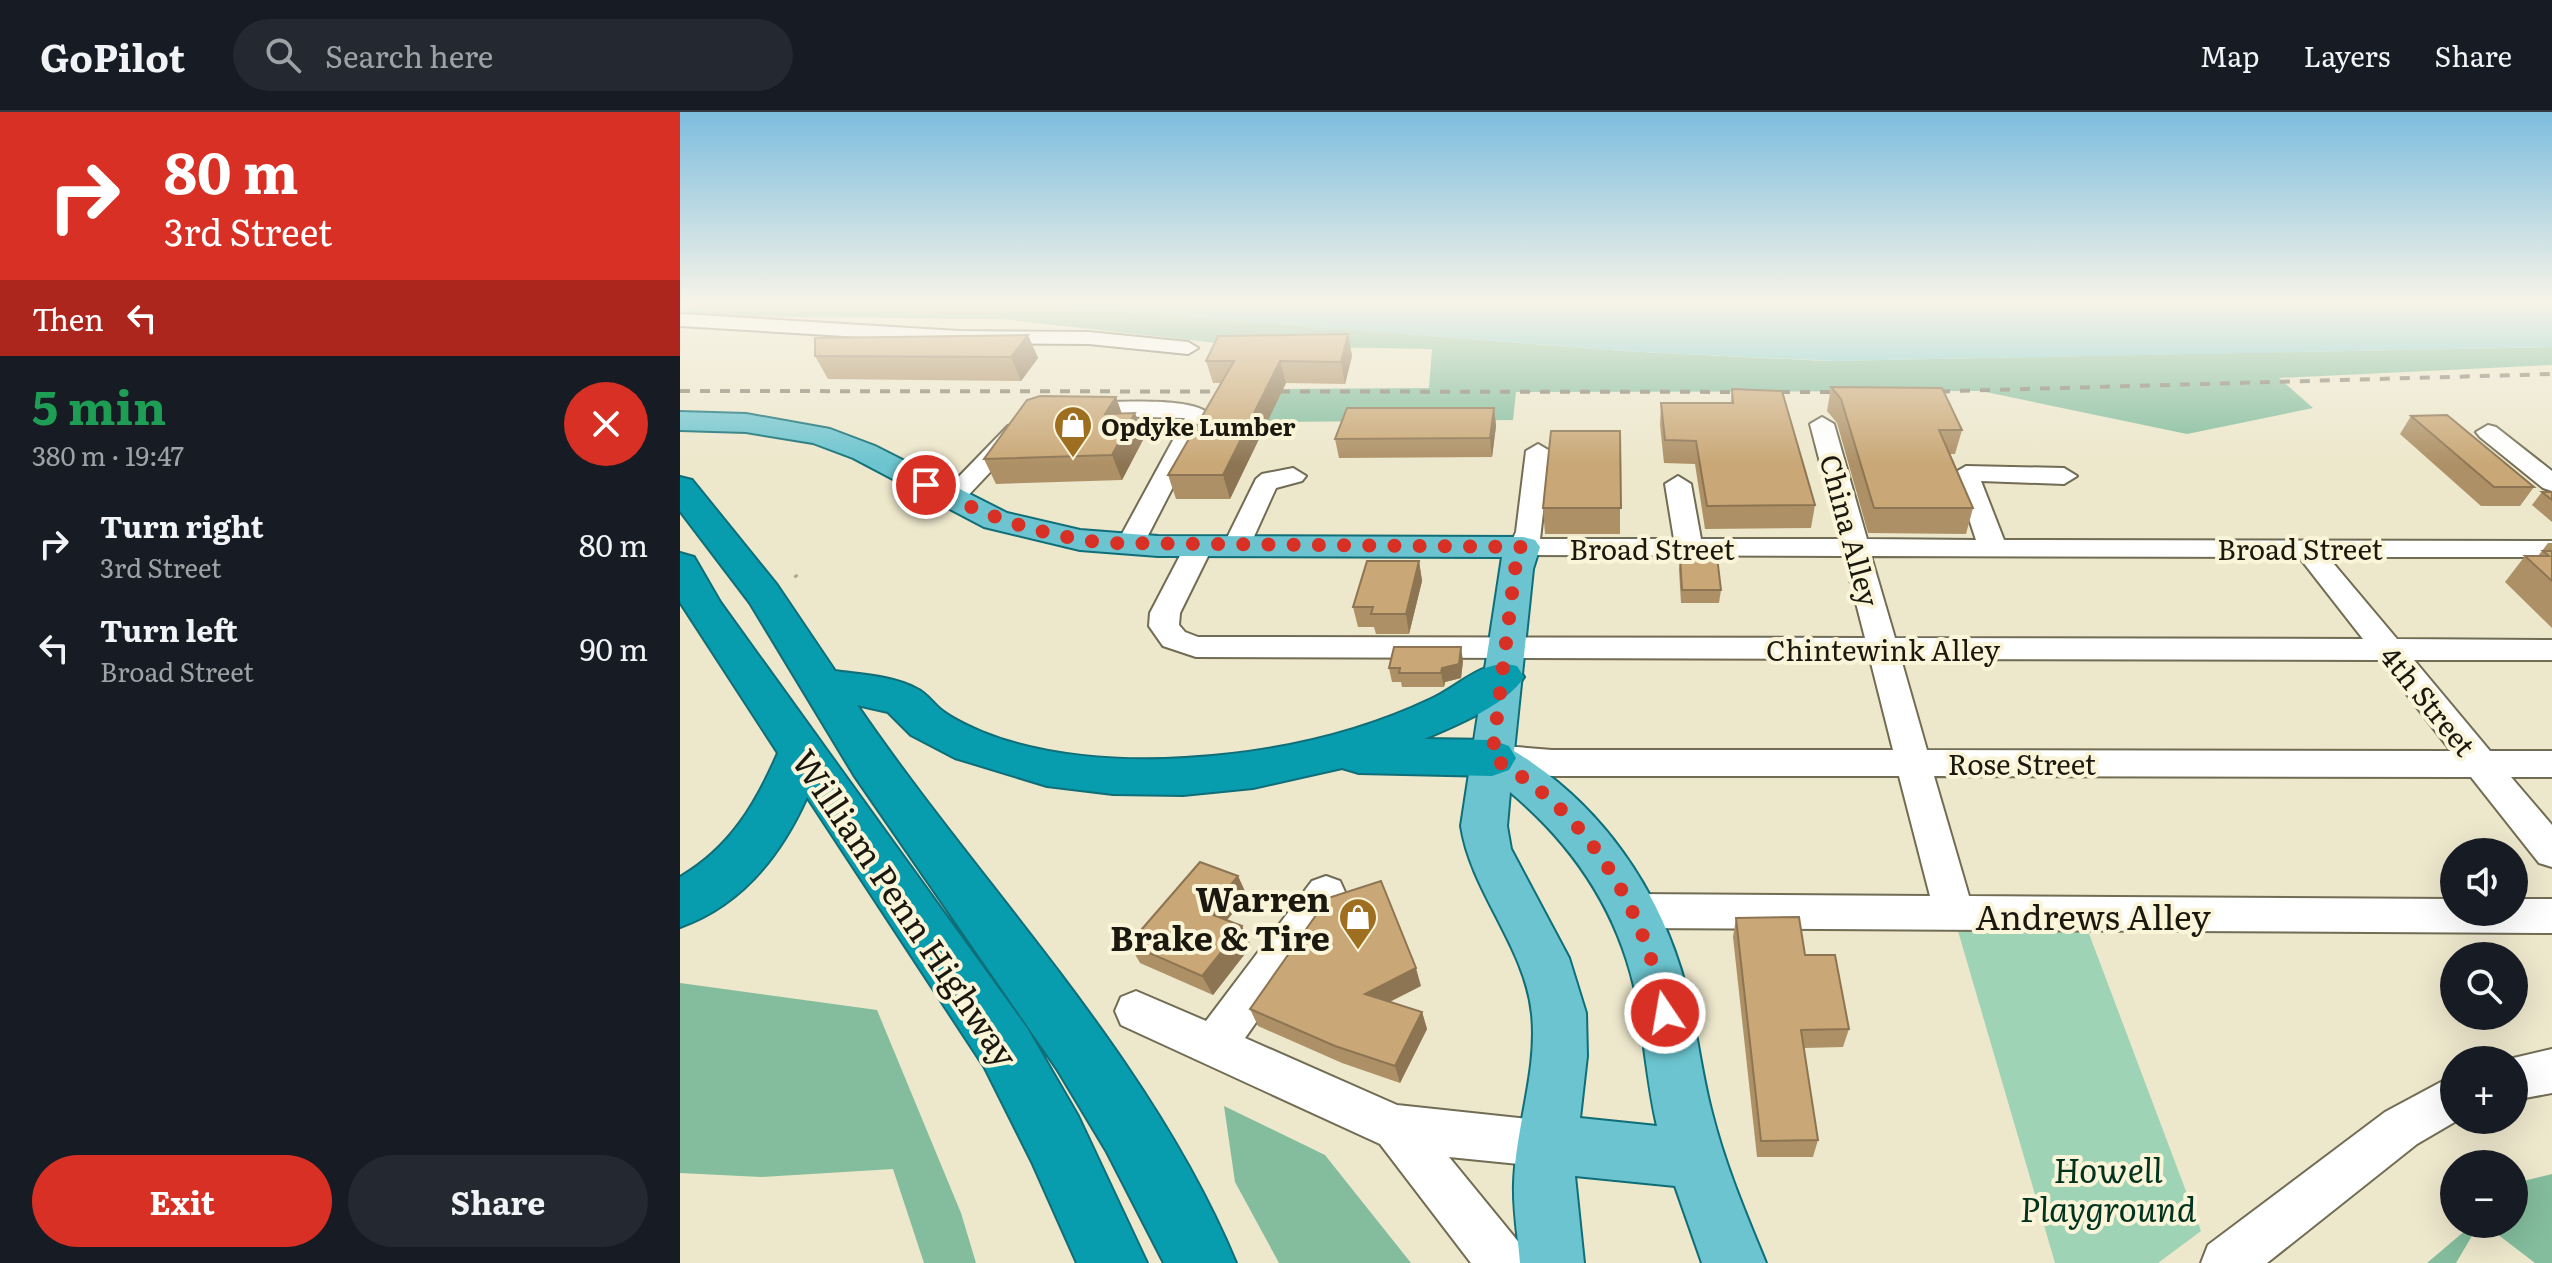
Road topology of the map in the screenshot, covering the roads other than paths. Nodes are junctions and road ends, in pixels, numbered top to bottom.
1 (680, 421) edge
2 (1822, 424) dead end
3 (2488, 432) dead end
4 (1538, 451) dead end
5 (1293, 476) dead end
6 (2064, 476) dead end
7 (2552, 483) edge
8 (1678, 484) dead end
9 (680, 487) edge
10 (952, 498) junction
11 (1130, 545) junction
12 (1199, 546) junction
13 (1237, 546) junction
14 (1523, 547) junction
15 (1689, 548) junction
16 (1857, 548) junction
17 (1993, 548) junction
18 (2306, 548) junction
19 (2552, 549) edge
20 (680, 565) edge
21 (1881, 650) junction
22 (2552, 650) edge
23 (2389, 651) junction
24 (1504, 662) junction
25 (822, 685) junction
26 (802, 751) junction
27 (1319, 756) junction
28 (1492, 758) junction
29 (1913, 763) junction
30 (2480, 764) junction
31 (2552, 764) edge
32 (2552, 852) edge
33 (1326, 892) dead end
34 (680, 904) edge
35 (1634, 911) junction
36 (1954, 914) junction
37 (2552, 916) edge
38 (1136, 1011) dead end
39 (1214, 1046) junction
40 (2552, 1071) edge
41 (2528, 1075) edge
42 (2440, 1105) edge
43 (1396, 1128) junction
44 (1547, 1144) junction
45 (1696, 1159) junction
46 (1112, 1263) edge
47 (1201, 1263) edge
48 (1503, 1263) edge
49 (1552, 1263) edge
50 (1734, 1263) edge
51 (2226, 1263) edge

1 - 10 main road, Broad Street
2 - 16 street, China Alley
3 - 7 street
4 - 14 street
5 - 13 street
6 - 17 street
8 - 15 street
9 - 25 highway, William Penn Highway
10 - 11 main road, Broad Street
10 - 11 street
11 - 12 main road, Broad Street
12 - 13 main road, Broad Street
12 - 24 street, Chintewink Alley
13 - 14 main road, Broad Street
14 - 15 street, Broad Street
14 - 24 main road
15 - 16 street, Broad Street
16 - 17 street, Broad Street
16 - 21 street, China Alley
17 - 18 street, Broad Street
18 - 19 street, Broad Street
18 - 23 street, 4th Street
20 - 26 highway, William Penn Highway
21 - 23 street, Chintewink Alley
21 - 24 street, Chintewink Alley
21 - 29 street, China Alley
22 - 23 street, Chintewink Alley
23 - 30 street, 4th Street
24 - 27 highway
24 - 28 main road
25 - 27 highway
25 - 47 highway, William Penn Highway
26 - 34 highway
26 - 46 highway, William Penn Highway
27 - 28 highway
28 - 29 street, Rose Street
28 - 35 main road
28 - 44 main road
29 - 30 street, Rose Street
29 - 36 street, China Alley
30 - 31 street, Rose Street
30 - 32 street, 4th Street
33 - 39 street
35 - 36 street, Andrews Alley
35 - 45 main road
36 - 37 street, Andrews Alley
38 - 39 street
39 - 43 street
40 - 41 street
42 - 51 street
43 - 44 street
43 - 48 street
44 - 45 main road
44 - 49 main road
45 - 50 main road

